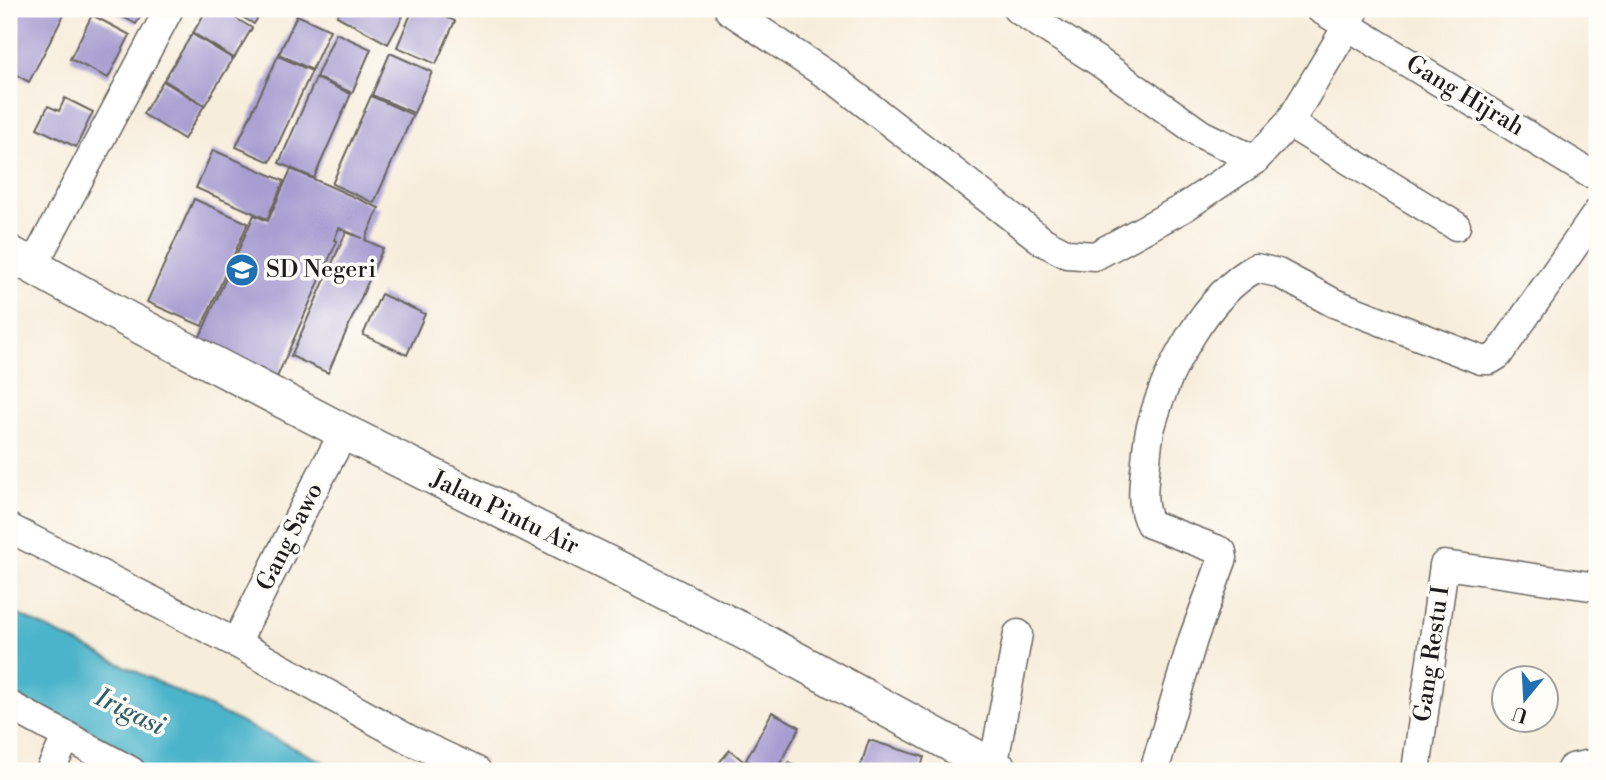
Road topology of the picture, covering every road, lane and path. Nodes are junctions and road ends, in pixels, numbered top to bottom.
1 (169, 9) edge
2 (1017, 9) edge
3 (1320, 9) edge
4 (729, 10) edge
5 (1351, 17) edge
6 (1289, 123) junction
7 (1255, 160) junction
8 (1597, 174) edge
9 (1597, 213) edge
10 (1456, 226) dead end
11 (21, 260) edge
12 (344, 432) junction
13 (9, 528) edge
14 (1597, 587) edge
15 (1018, 634) dead end
16 (236, 643) junction
17 (9, 705) edge
18 (67, 736) junction
19 (1597, 766) edge
20 (997, 769) edge
21 (50, 771) edge
22 (131, 771) edge
23 (477, 771) edge
24 (1154, 771) edge
25 (1416, 771) edge
26 (1574, 771) edge

1 - 11 street
2 - 7 street
3 - 5 street, Gang Hijrah
4 - 7 street
5 - 6 street
5 - 8 street, Gang Hijrah
6 - 7 street
6 - 10 street
9 - 24 street
11 - 12 street, Jalan Pintu Air
12 - 16 street, Gang Sawo
12 - 20 street, Jalan Pintu Air
13 - 16 street
14 - 25 street, Gang Restu I
15 - 20 street
16 - 23 street
17 - 18 street
18 - 21 street
18 - 22 street
19 - 26 street

